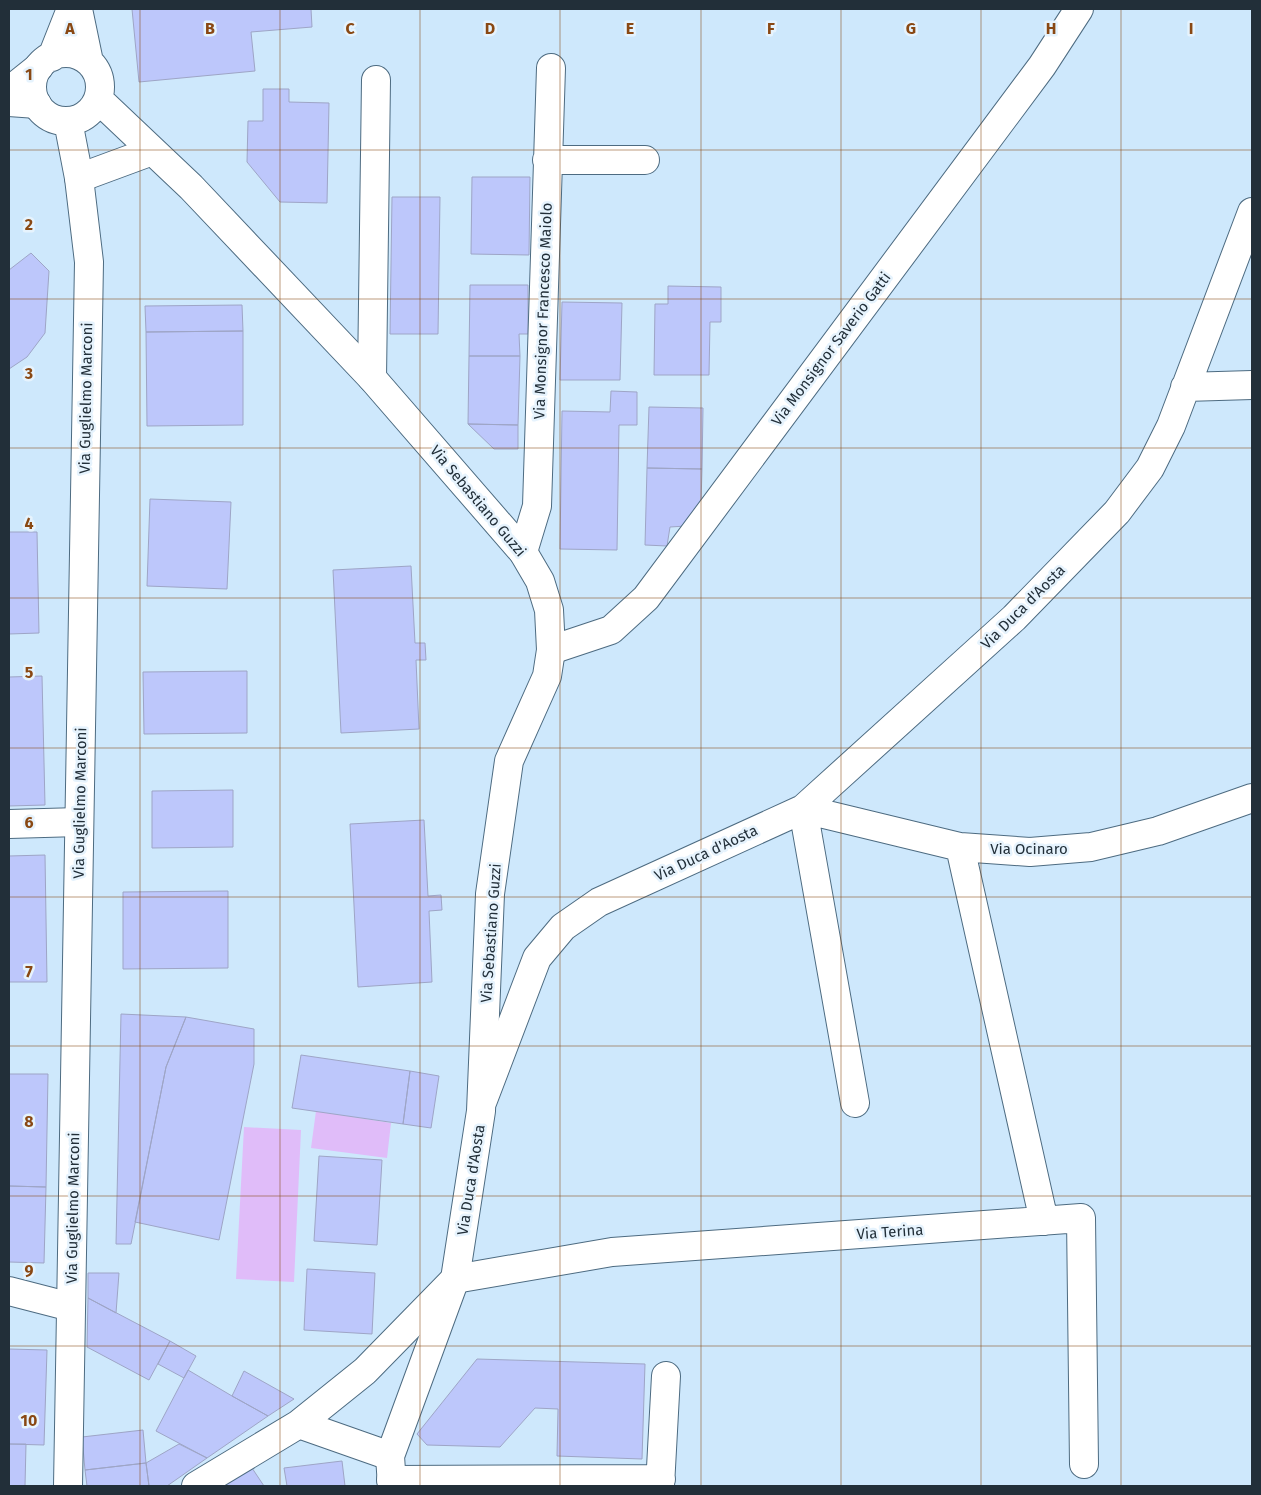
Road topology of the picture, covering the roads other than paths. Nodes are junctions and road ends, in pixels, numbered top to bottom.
1 (71, 9) edge
2 (78, 9) edge
3 (1079, 9) edge
4 (46, 62) junction
5 (89, 62) junction
6 (551, 68) dead end
7 (376, 80) dead end
8 (9, 92) edge
9 (9, 102) edge
10 (37, 104) junction
11 (84, 111) junction
12 (144, 154) junction
13 (547, 160) junction
14 (645, 160) dead end
15 (79, 178) junction
16 (192, 187) junction
17 (1252, 212) edge
18 (372, 378) junction
19 (1252, 386) edge
20 (1186, 387) junction
21 (523, 552) junction
22 (551, 650) junction
23 (1252, 798) edge
24 (803, 809) junction
25 (79, 822) junction
26 (9, 824) edge
27 (960, 847) junction
28 (855, 1103) dead end
29 (482, 1104) junction
30 (1044, 1220) junction
31 (455, 1279) junction
32 (9, 1291) edge
33 (71, 1307) junction
34 (666, 1376) dead end
35 (299, 1424) junction
36 (1084, 1464) dead end
37 (391, 1474) edge
38 (661, 1483) edge
39 (68, 1486) edge
40 (196, 1486) edge

1 - 4 street
2 - 5 street
3 - 22 street, Via Monsignor Saverio Gatti
4 - 5 street
4 - 8 street
4 - 10 street
5 - 11 street
6 - 13 street, Via Monsignor Francesco Maiolo
7 - 18 street
9 - 10 street
10 - 11 street
11 - 12 street, Via Sebastiano Guzzi
11 - 15 street, Via Guglielmo Marconi
11 - 16 street, Via Sebastiano Guzzi
12 - 15 street
12 - 16 street, Via Sebastiano Guzzi
13 - 14 street
13 - 21 street, Via Monsignor Francesco Maiolo
15 - 25 street, Via Guglielmo Marconi
16 - 18 street, Via Sebastiano Guzzi
17 - 20 street, Via Duca d'Aosta
18 - 21 street, Via Sebastiano Guzzi
19 - 20 street
20 - 24 street, Via Duca d'Aosta
21 - 22 street, Via Sebastiano Guzzi
22 - 29 street, Via Sebastiano Guzzi
23 - 27 street, Via Ocinaro
24 - 27 street, Via Ocinaro
24 - 28 street
24 - 29 street, Via Duca d'Aosta
25 - 26 street
25 - 33 street, Via Guglielmo Marconi
27 - 30 street
29 - 31 street, Via Duca d'Aosta
30 - 31 street, Via Terina
30 - 36 street, Via Terina
31 - 35 street
31 - 37 street, Via Duca d'Aosta
32 - 33 street
33 - 39 street, Via Guglielmo Marconi
34 - 38 street
35 - 37 street
35 - 40 street
37 - 38 street

